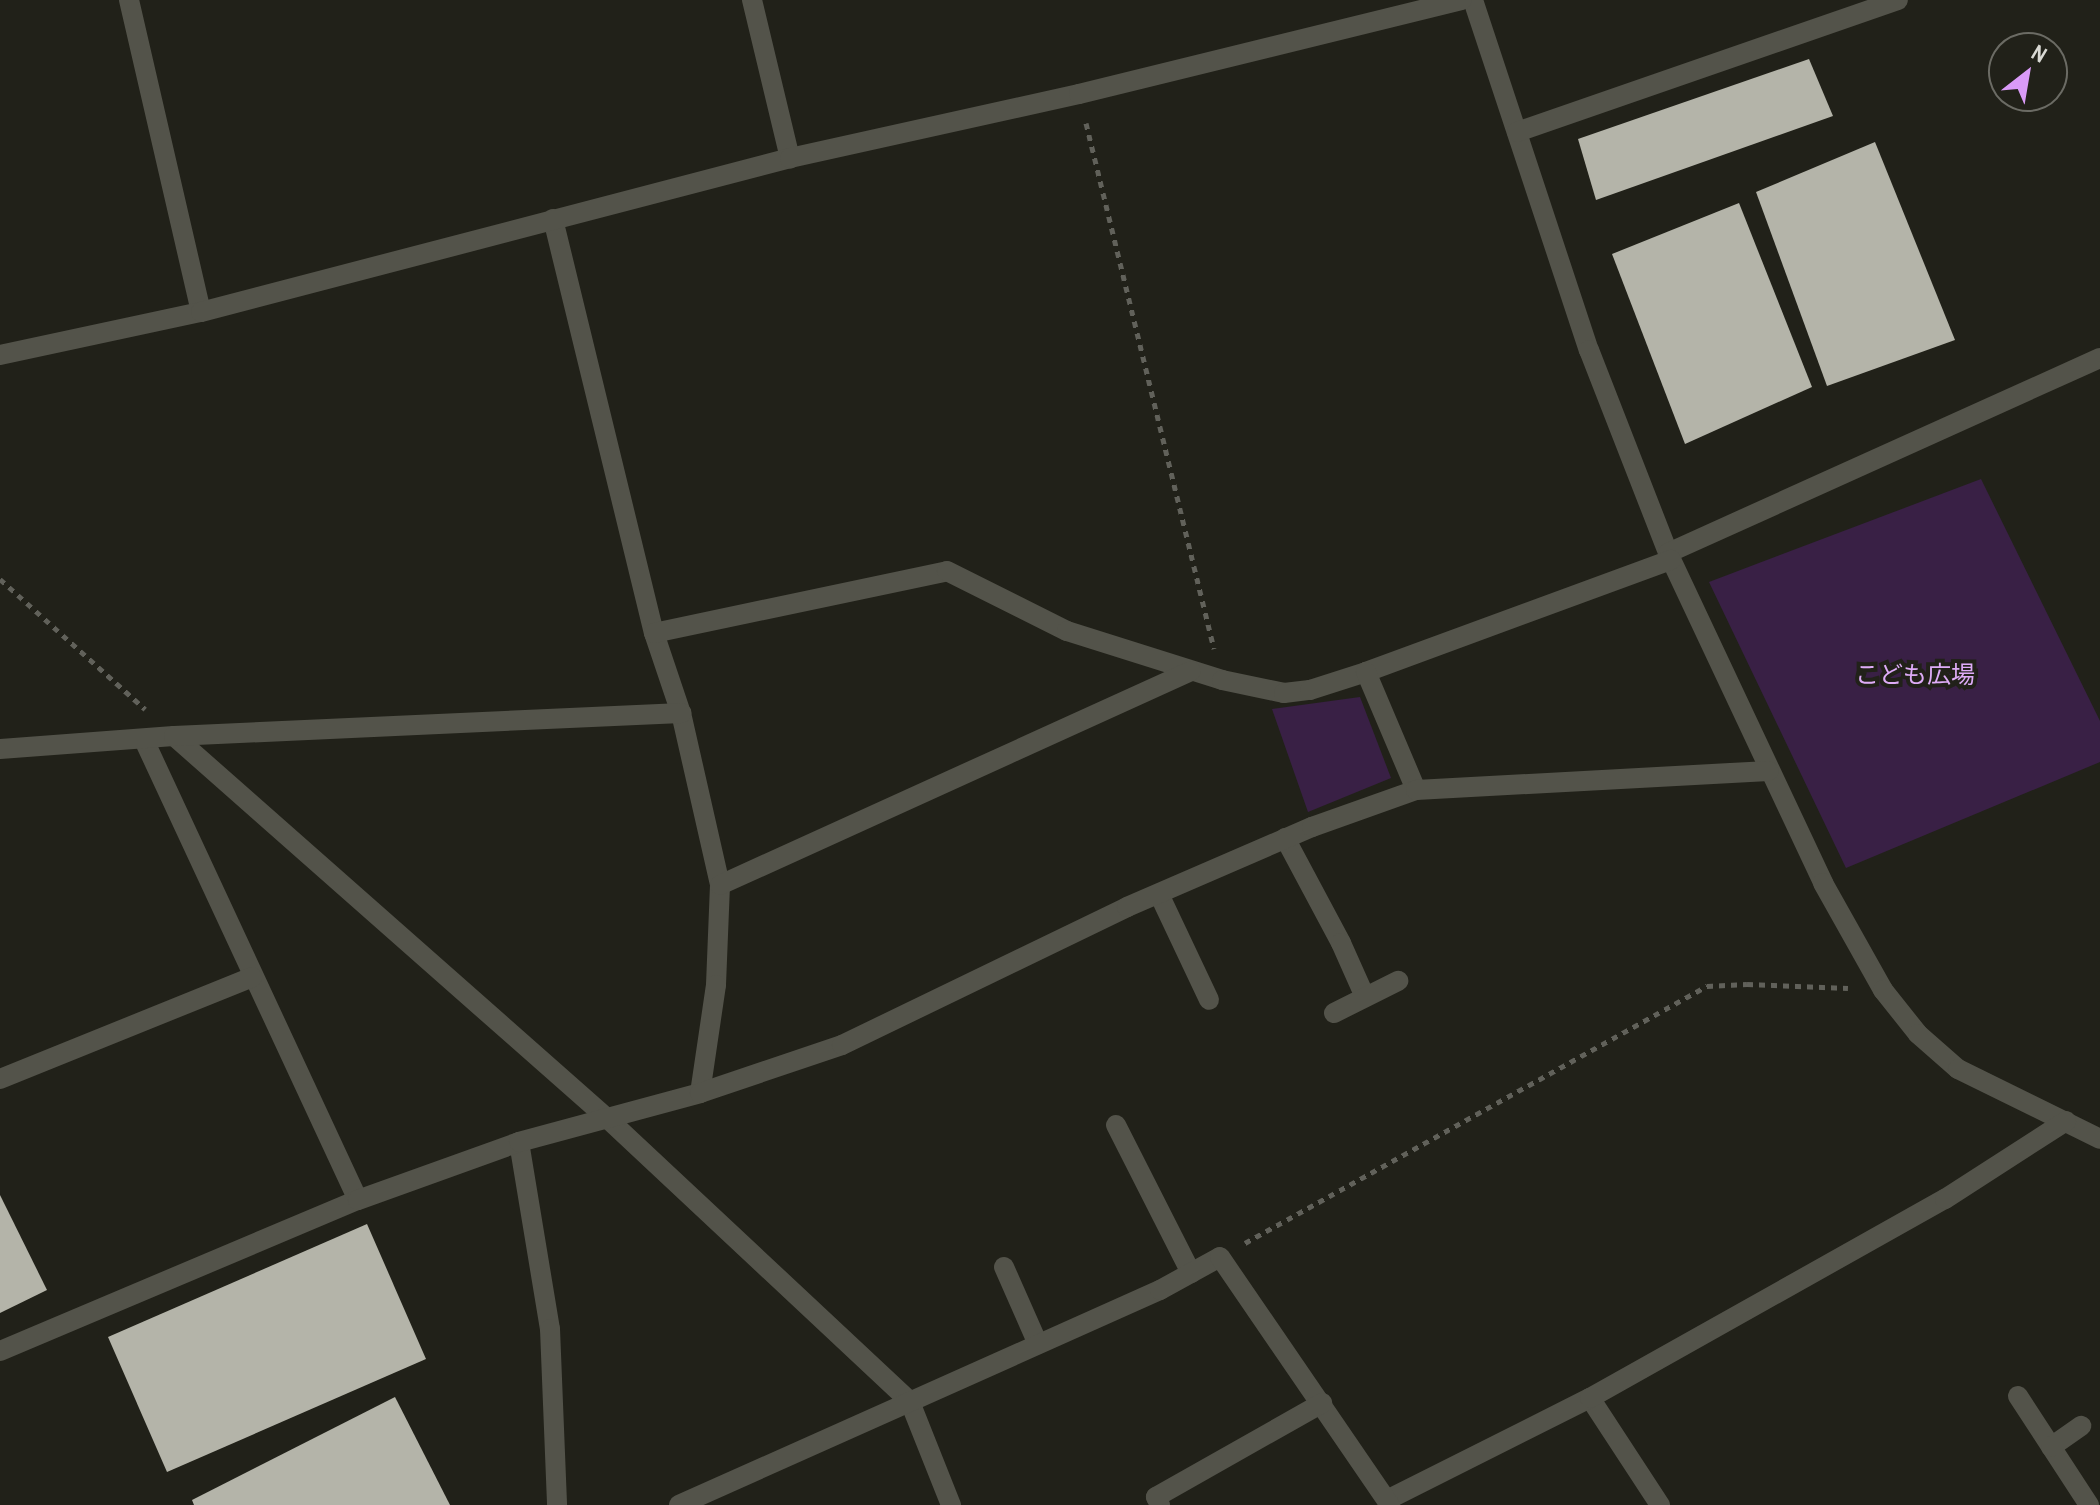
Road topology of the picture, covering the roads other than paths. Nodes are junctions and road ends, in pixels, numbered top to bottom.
1 (129, 0) edge
2 (752, 0) edge
3 (1462, 0) edge
4 (1473, 0) edge
5 (1898, 0) edge
6 (1517, 132) junction
7 (790, 158) junction
8 (553, 219) junction
9 (201, 312) junction
10 (0, 355) edge
11 (2100, 358) edge
12 (1670, 556) junction
13 (654, 633) junction
14 (1191, 671) junction
15 (1366, 672) junction
16 (681, 713) junction
17 (174, 736) junction
18 (144, 740) junction
19 (0, 749) edge
20 (1768, 771) junction
21 (1416, 790) junction
22 (1285, 838) junction
23 (720, 885) junction
24 (1159, 894) junction
25 (252, 977) junction
26 (1398, 981) dead end
27 (1365, 997) junction
28 (1209, 1000) dead end
29 (1334, 1013) dead end
30 (0, 1079) edge
31 (700, 1093) junction
32 (608, 1119) junction
33 (2066, 1121) junction
34 (1116, 1125) dead end
35 (2095, 1130) edge
36 (519, 1142) junction
37 (358, 1200) junction
38 (1004, 1267) dead end
39 (1191, 1273) junction
40 (1038, 1344) junction
41 (0, 1351) edge
42 (2018, 1396) dead end
43 (1590, 1398) junction
44 (910, 1402) junction
45 (1322, 1403) junction
46 (2081, 1426) dead end
47 (2051, 1447) junction
48 (692, 1502) edge
49 (1388, 1502) edge
50 (557, 1505) edge
51 (951, 1505) edge
52 (1160, 1505) edge
53 (1660, 1505) edge
54 (2089, 1505) edge

1 - 9 street
2 - 7 street
3 - 7 street
4 - 6 street
5 - 6 street
6 - 12 street
7 - 8 street
8 - 9 street
8 - 13 street
9 - 10 street
11 - 12 street
12 - 15 street
12 - 20 street
13 - 14 street
13 - 16 street
14 - 15 street
14 - 23 street
15 - 21 street
16 - 17 street
16 - 23 street
17 - 18 street
17 - 32 street
18 - 19 street
18 - 25 street
20 - 21 street
20 - 33 street
21 - 22 street
22 - 24 street
22 - 27 street
23 - 31 street
24 - 28 street
24 - 31 street
25 - 30 street
25 - 37 street
26 - 27 street
27 - 29 street
31 - 32 street
32 - 36 street
32 - 44 street
33 - 35 street
33 - 43 street
34 - 39 street
36 - 37 street
36 - 50 street
37 - 41 street
38 - 40 street
39 - 40 street
39 - 45 street
40 - 44 street
42 - 47 street
43 - 49 street
43 - 53 street
44 - 48 street
44 - 51 street
45 - 49 street
45 - 52 street
46 - 47 street
47 - 54 street

